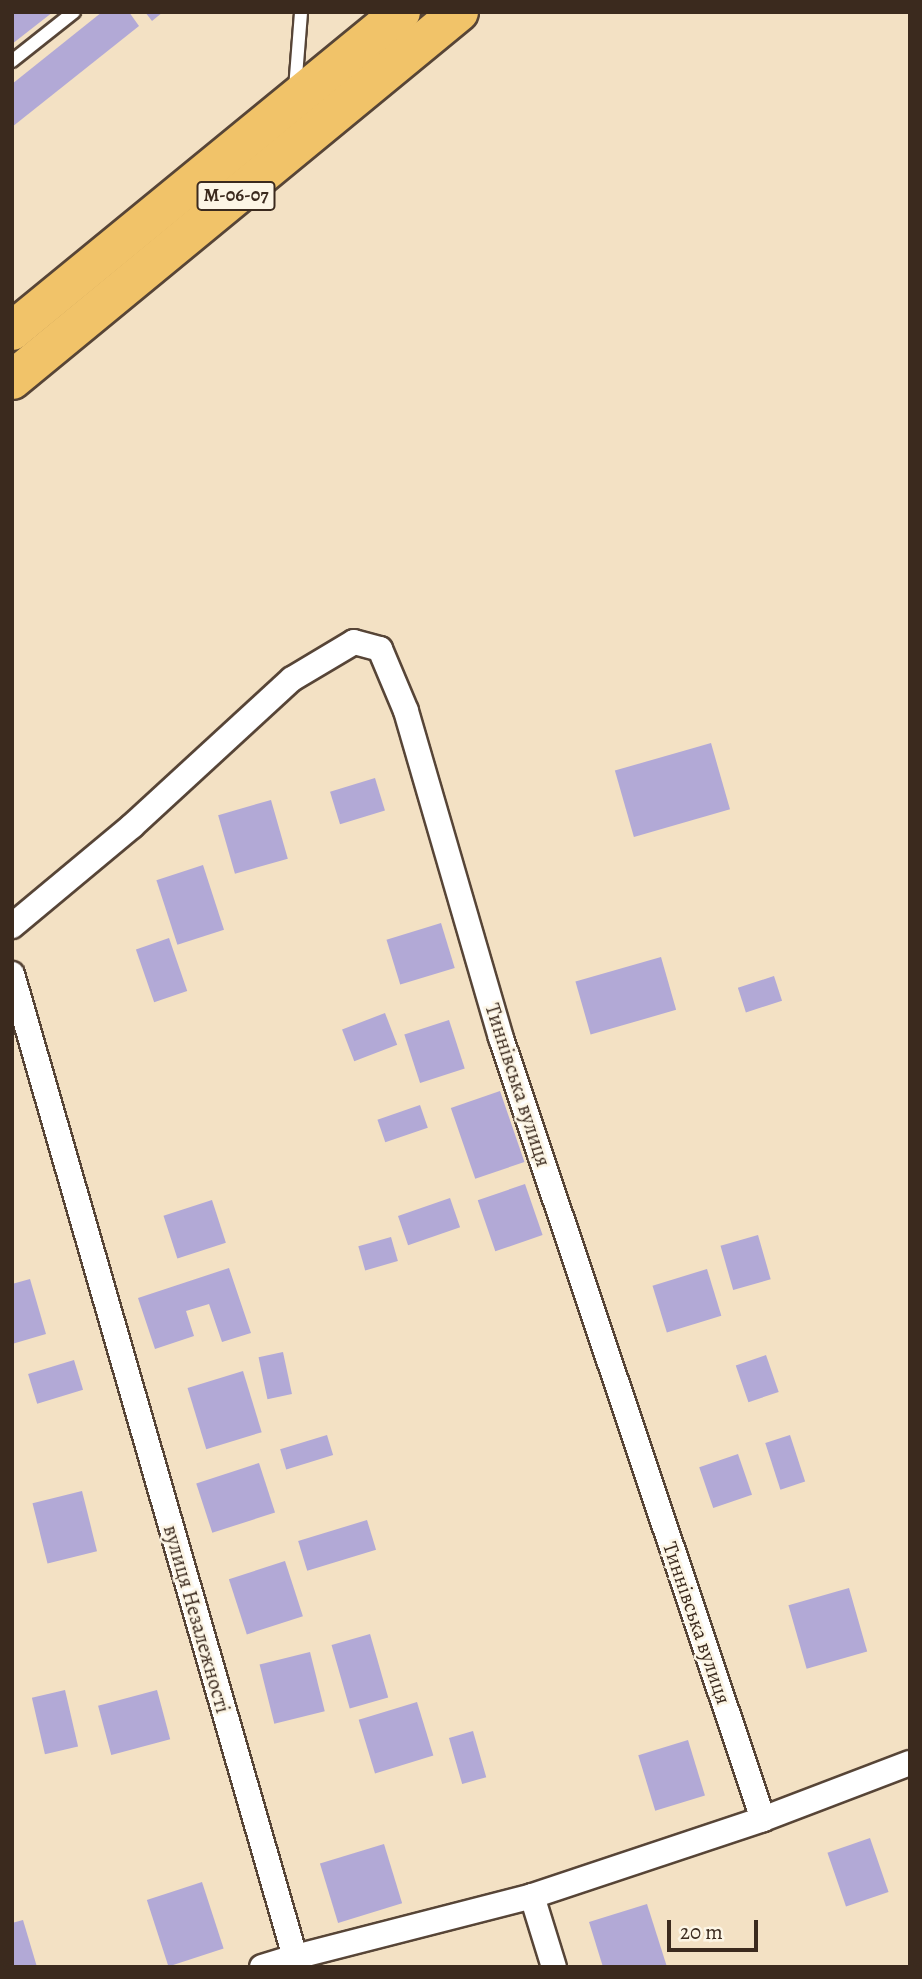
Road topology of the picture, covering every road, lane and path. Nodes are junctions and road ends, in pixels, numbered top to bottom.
1 (74, 12) edge
2 (301, 12) edge
3 (401, 12) edge
4 (459, 12) edge
5 (12, 61) edge
6 (293, 102) junction
7 (12, 331) edge
8 (12, 380) edge
9 (12, 926) edge
10 (12, 974) edge
11 (910, 1763) edge
12 (763, 1819) junction
13 (532, 1896) junction
14 (295, 1957) junction
15 (262, 1967) edge
16 (554, 1967) edge

1 - 5 lane
2 - 6 lane
3 - 6 main road, М-06-07
4 - 8 main road, М-06-07
6 - 7 main road, М-06-07
9 - 12 street, Тиннівська вулиця
10 - 14 street, вулиця Незалежності
11 - 12 street
12 - 13 street
13 - 14 street
13 - 16 street
14 - 15 street

